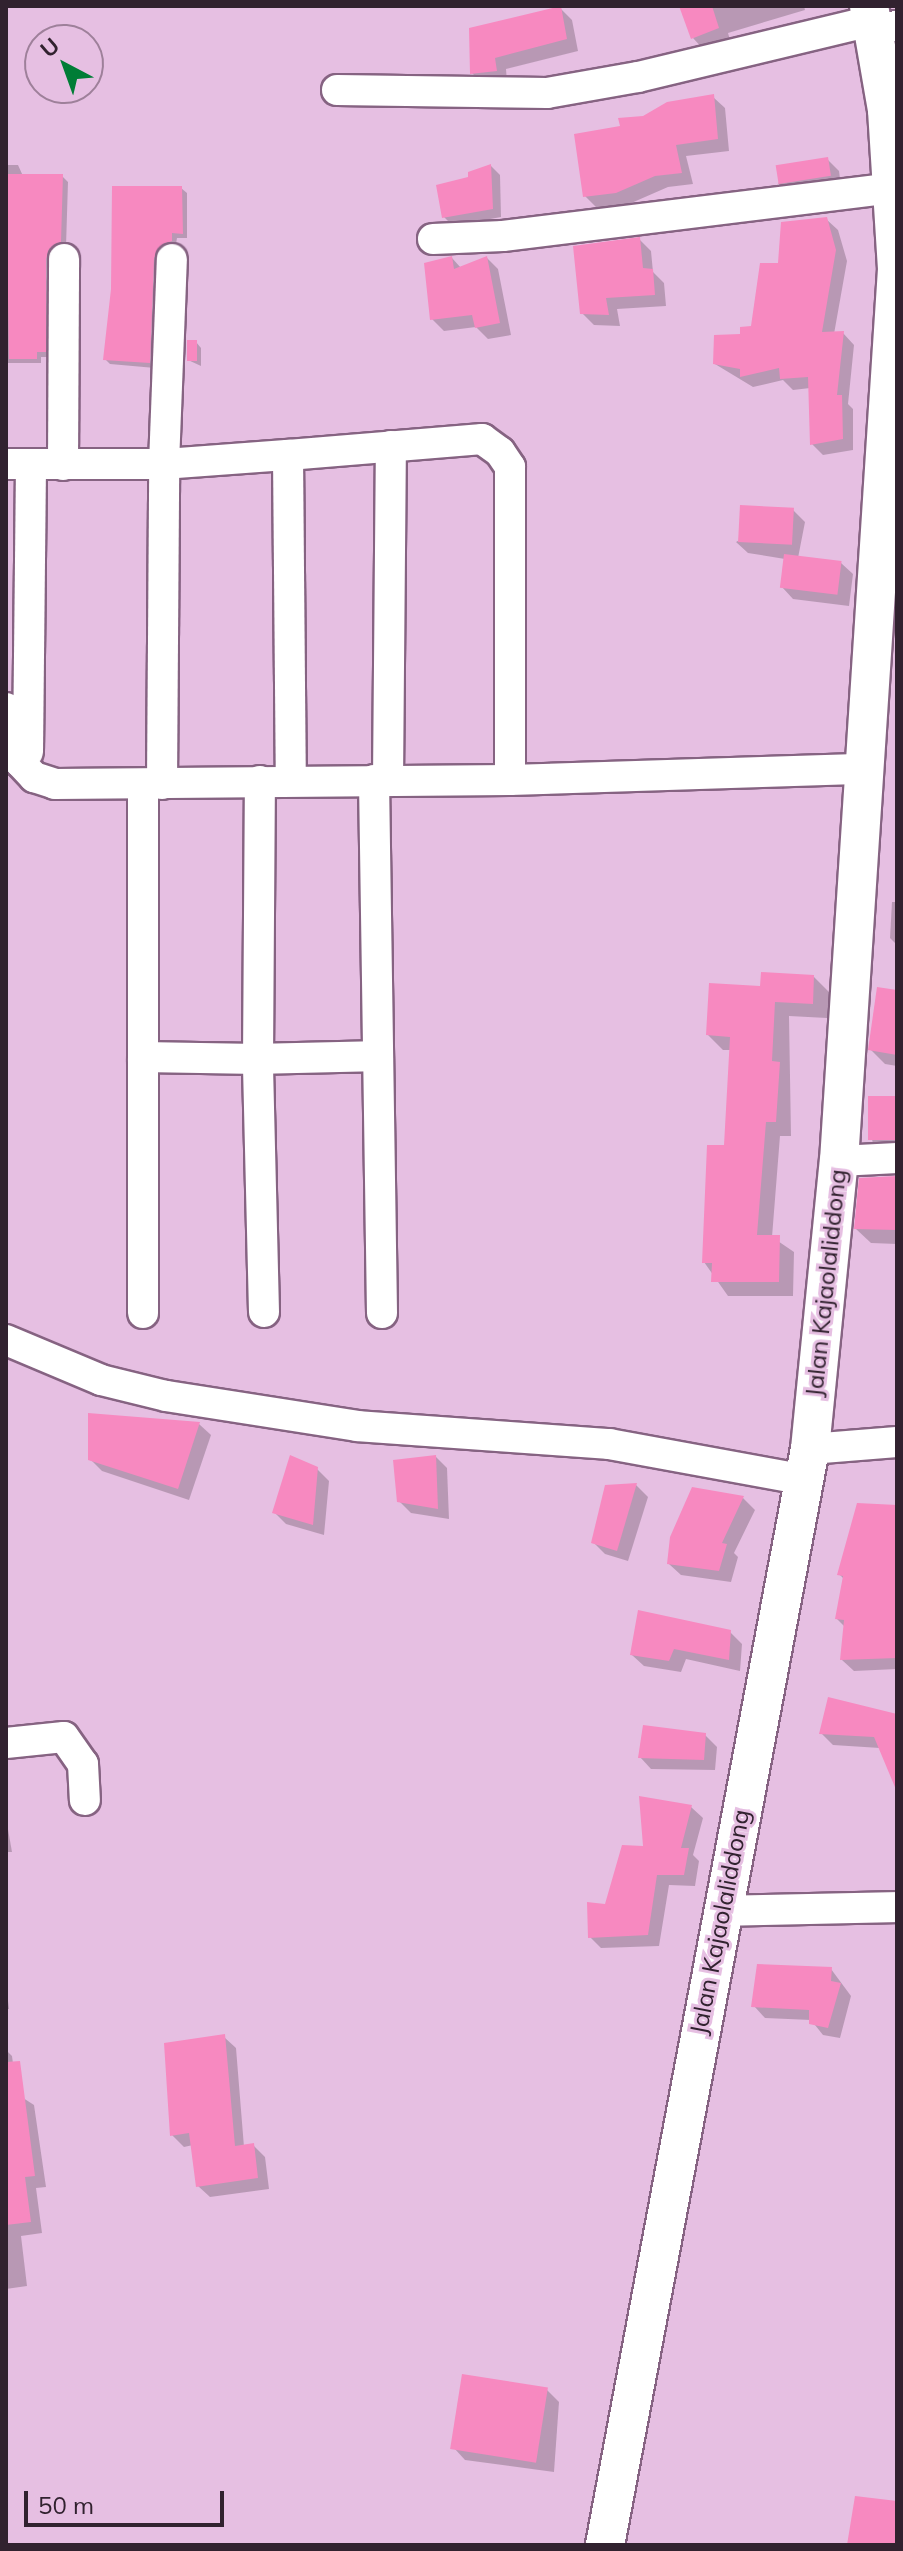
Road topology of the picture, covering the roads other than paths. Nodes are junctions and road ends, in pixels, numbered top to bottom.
1 (878, 20) edge
2 (337, 90) dead end
3 (894, 188) junction
4 (433, 239) dead end
5 (64, 259) dead end
6 (172, 259) dead end
7 (391, 446) junction
8 (288, 455) junction
9 (18, 464) edge
10 (164, 464) junction
11 (63, 465) junction
12 (6, 708) edge
13 (865, 769) junction
14 (27, 770) junction
15 (291, 779) junction
16 (381, 780) junction
17 (510, 780) junction
18 (260, 781) junction
19 (153, 784) junction
20 (378, 1056) junction
21 (143, 1057) junction
22 (258, 1059) junction
23 (897, 1158) edge
24 (839, 1161) junction
25 (264, 1312) dead end
26 (143, 1313) dead end
27 (382, 1313) dead end
28 (6, 1340) edge
29 (897, 1442) edge
30 (808, 1464) junction
31 (6, 1743) edge
32 (85, 1800) dead end
33 (897, 1907) edge
34 (721, 1911) junction
35 (605, 2545) edge

1 - 2 street
1 - 3 street, Jalan Kajaolaliddong
3 - 4 street
3 - 13 street, Jalan Kajaolaliddong
5 - 11 street
6 - 10 street
7 - 8 street
7 - 16 street
7 - 17 street
8 - 10 street
8 - 15 street
9 - 11 street
9 - 14 street
10 - 11 street
10 - 19 street
12 - 14 street
13 - 17 street
13 - 24 street, Jalan Kajaolaliddong
14 - 19 street
15 - 16 street
15 - 18 street
16 - 17 street
16 - 20 street
18 - 19 street
18 - 22 street
19 - 21 street
20 - 22 street
20 - 27 street
21 - 22 street
21 - 26 street
22 - 25 street
23 - 24 street
24 - 30 street, Jalan Kajaolaliddong
28 - 30 street
29 - 30 street
30 - 34 street, Jalan Kajaolaliddong
31 - 32 street
33 - 34 street
34 - 35 street, Jalan Kajaolaliddong

